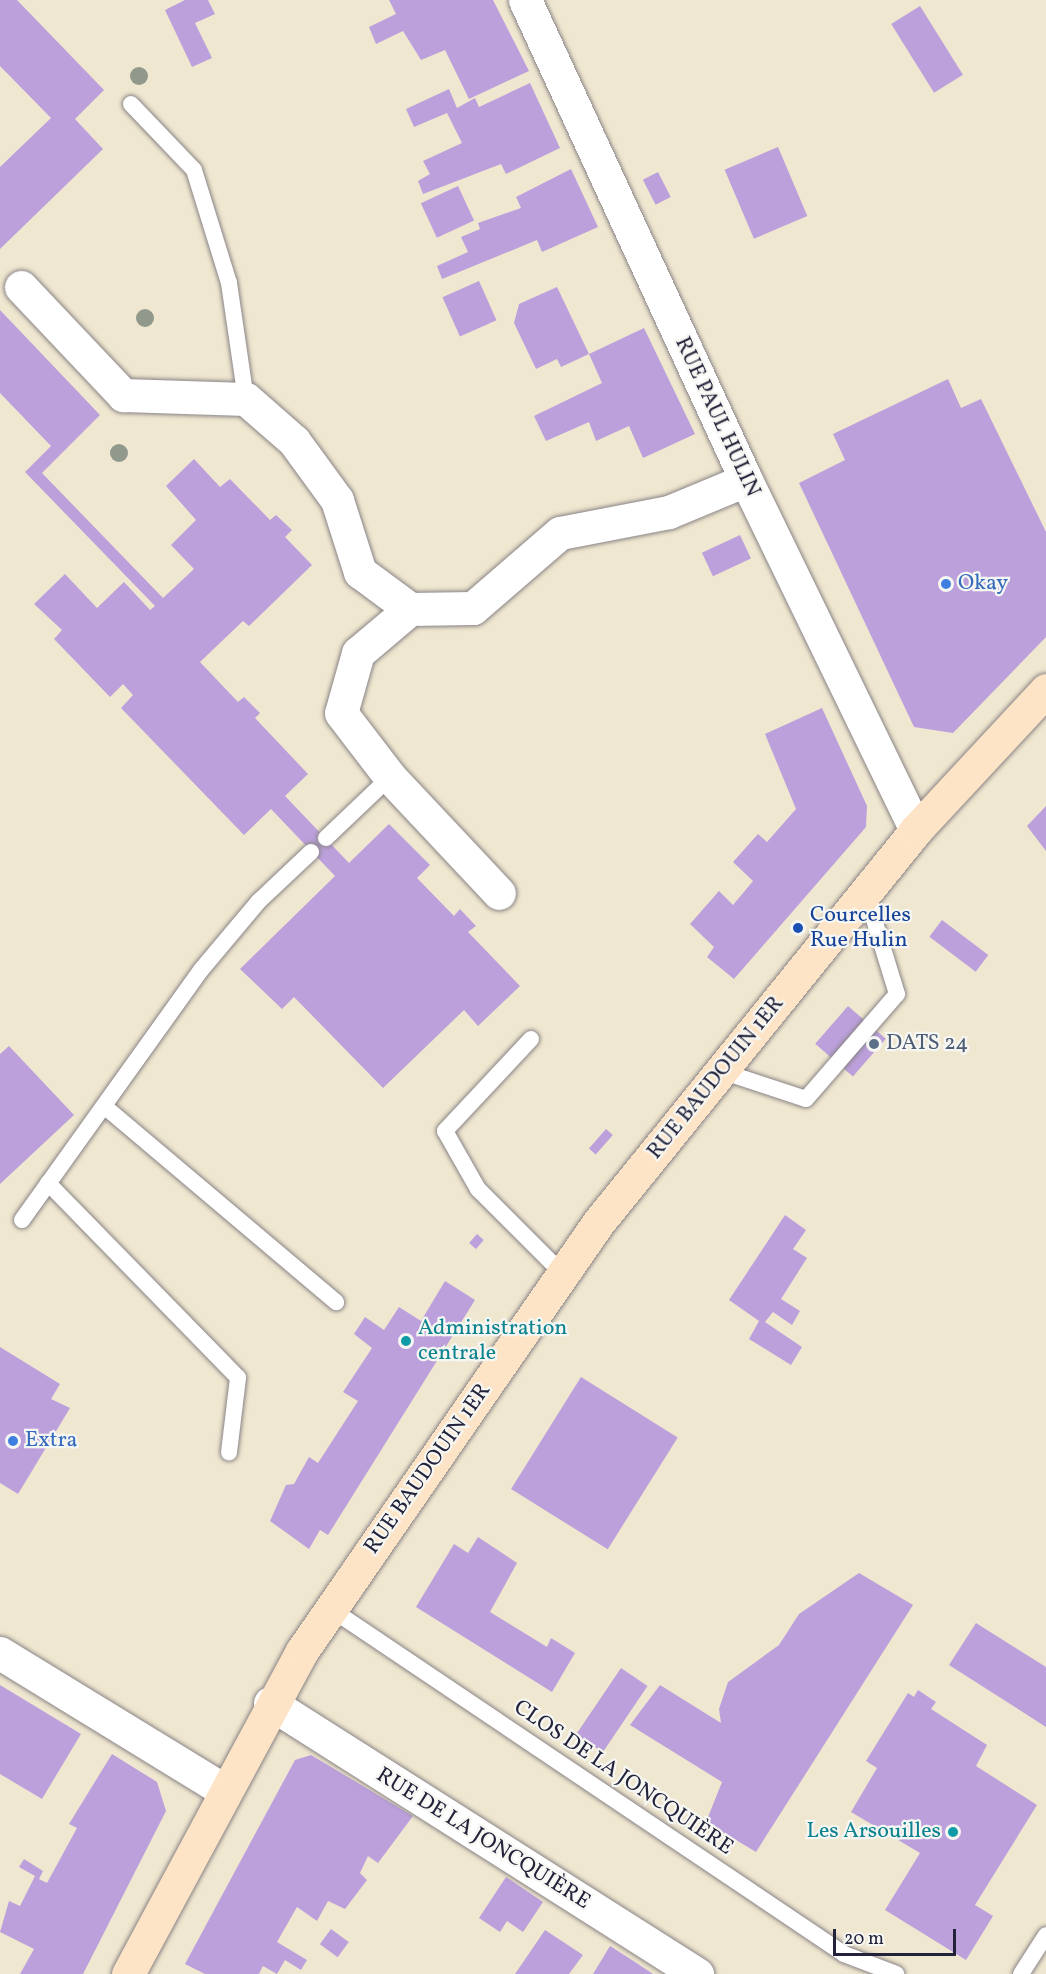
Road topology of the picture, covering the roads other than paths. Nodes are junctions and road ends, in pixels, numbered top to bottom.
1 (525, 0) edge
2 (131, 104) dead end
3 (21, 287) dead end
4 (246, 399) junction
5 (746, 480) junction
6 (410, 609) junction
7 (1046, 690) edge
8 (390, 777) junction
9 (916, 830) junction
10 (326, 838) dead end
11 (311, 852) dead end
12 (499, 893) dead end
13 (866, 893) junction
14 (531, 1039) dead end
15 (721, 1071) junction
16 (104, 1106) junction
17 (48, 1183) junction
18 (22, 1220) dead end
19 (563, 1274) junction
20 (336, 1302) dead end
21 (229, 1452) dead end
22 (331, 1609) junction
23 (0, 1653) edge
24 (270, 1703) junction
25 (224, 1790) junction
26 (1046, 1935) edge
27 (128, 1974) edge
28 (697, 1974) edge
29 (896, 1974) edge
30 (1021, 1974) edge

1 - 5 street, RUE PAUL HULIN
2 - 4 lane
3 - 4 street
4 - 6 street
5 - 6 street
5 - 9 street, RUE PAUL HULIN
6 - 8 street
7 - 9 main road, RUE BAUDOUIN 1ER
8 - 10 lane
8 - 12 street
9 - 13 main road, RUE BAUDOUIN 1ER
11 - 16 lane
13 - 15 main road, RUE BAUDOUIN 1ER
13 - 15 lane
14 - 19 lane
15 - 19 main road, RUE BAUDOUIN 1ER
16 - 17 lane
16 - 20 lane
17 - 18 lane
17 - 21 lane
19 - 22 main road, RUE BAUDOUIN 1ER
22 - 24 main road, RUE BAUDOUIN 1ER
22 - 29 lane, CLOS DE LA JONCQUIÈRE
23 - 25 street
24 - 25 main road, RUE BAUDOUIN 1ER
24 - 28 street, RUE DE LA JONCQUIÈRE
25 - 27 main road, RUE BAUDOUIN 1ER
26 - 30 lane

